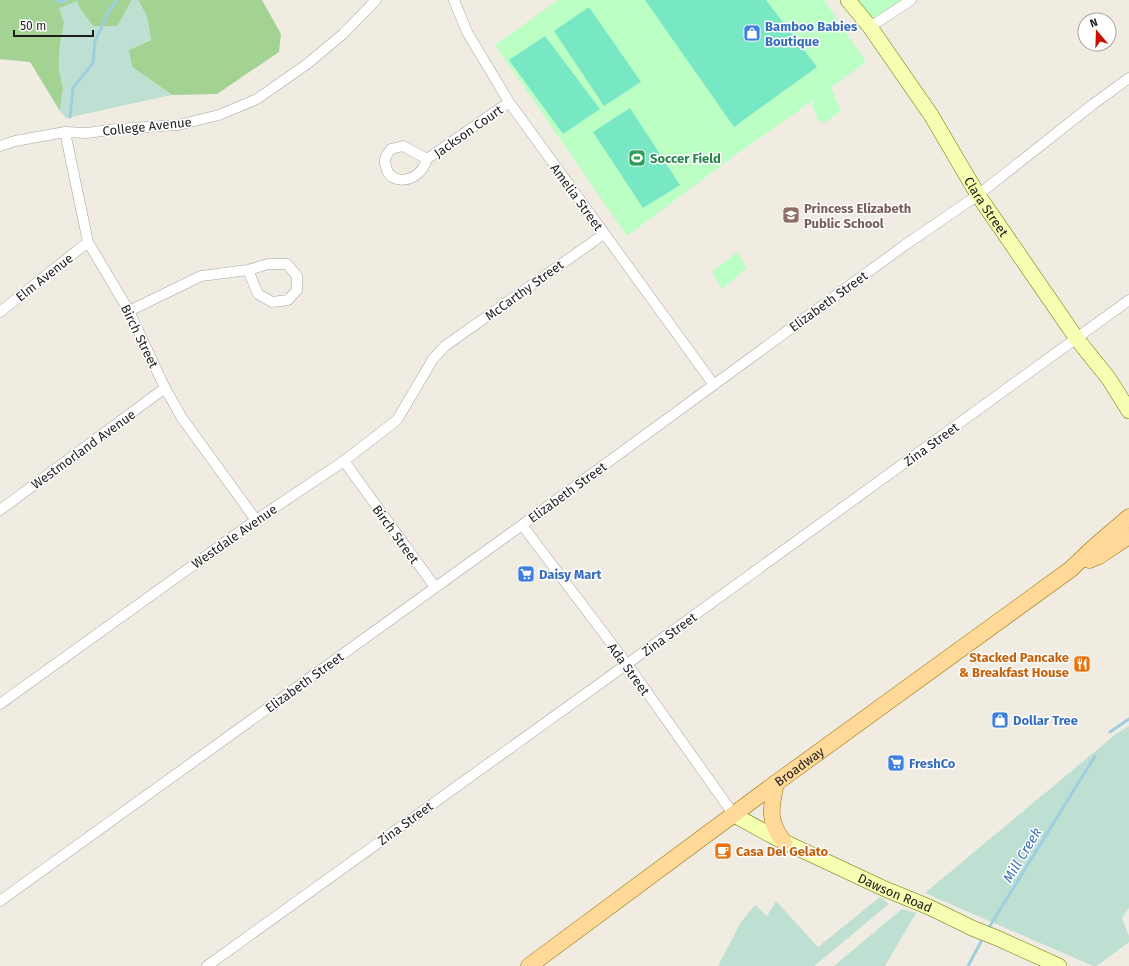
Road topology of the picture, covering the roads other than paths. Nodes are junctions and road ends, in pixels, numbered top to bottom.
1 (376, 0) edge
2 (454, 0) edge
3 (848, 0) edge
4 (911, 0) edge
5 (870, 27) junction
6 (1129, 78) edge
7 (508, 102) junction
8 (65, 132) junction
9 (0, 146) edge
10 (427, 159) dead end
11 (978, 195) junction
12 (604, 234) junction
13 (88, 242) junction
14 (248, 270) junction
15 (1129, 300) edge
16 (129, 311) junction
17 (0, 312) edge
18 (1077, 339) junction
19 (444, 346) joint
20 (714, 385) junction
21 (165, 388) junction
22 (1129, 411) edge
23 (344, 461) junction
24 (0, 510) edge
25 (1129, 517) edge
26 (256, 520) junction
27 (522, 525) junction
28 (1129, 536) edge
29 (1071, 569) junction
30 (435, 588) junction
31 (627, 664) junction
32 (0, 704) edge
33 (776, 783) junction
34 (734, 815) junction
35 (784, 842) junction
36 (0, 901) edge
37 (207, 966) edge
38 (529, 966) edge
39 (1059, 966) edge

1 - 8 street, College Avenue
2 - 7 street, Amelia Street
3 - 5 street, Clara Street
4 - 5 street
5 - 11 street, Clara Street
6 - 11 street, Elizabeth Street
7 - 10 street, Jackson Court
7 - 12 street, Amelia Street
8 - 9 street, College Avenue
8 - 13 street, Birch Street
11 - 18 street, Clara Street
11 - 20 street, Elizabeth Street
12 - 19 street, McCarthy Street
12 - 20 street, Amelia Street
13 - 16 street, Birch Street
13 - 17 street, Elm Avenue
14 - 14 street
14 - 16 street
15 - 18 street, Zina Street
16 - 21 street, Birch Street
18 - 22 street, Clara Street
18 - 31 street, Zina Street
19 - 23 street, Westdale Avenue
20 - 27 street, Elizabeth Street
21 - 24 street, Westmorland Avenue
21 - 26 street, Birch Street
23 - 26 street, Westdale Avenue
23 - 30 street, Birch Street
25 - 29 main road, Broadway
26 - 32 street, Westdale Avenue
27 - 30 street, Elizabeth Street
27 - 31 street, Ada Street
28 - 29 main road, Broadway
29 - 33 main road, Broadway
30 - 36 street, Elizabeth Street
31 - 34 street, Ada Street
31 - 37 street, Zina Street
33 - 34 main road, Broadway
33 - 35 main road
34 - 35 street, Dawson Road
34 - 38 main road, Broadway
35 - 39 street, Dawson Road

